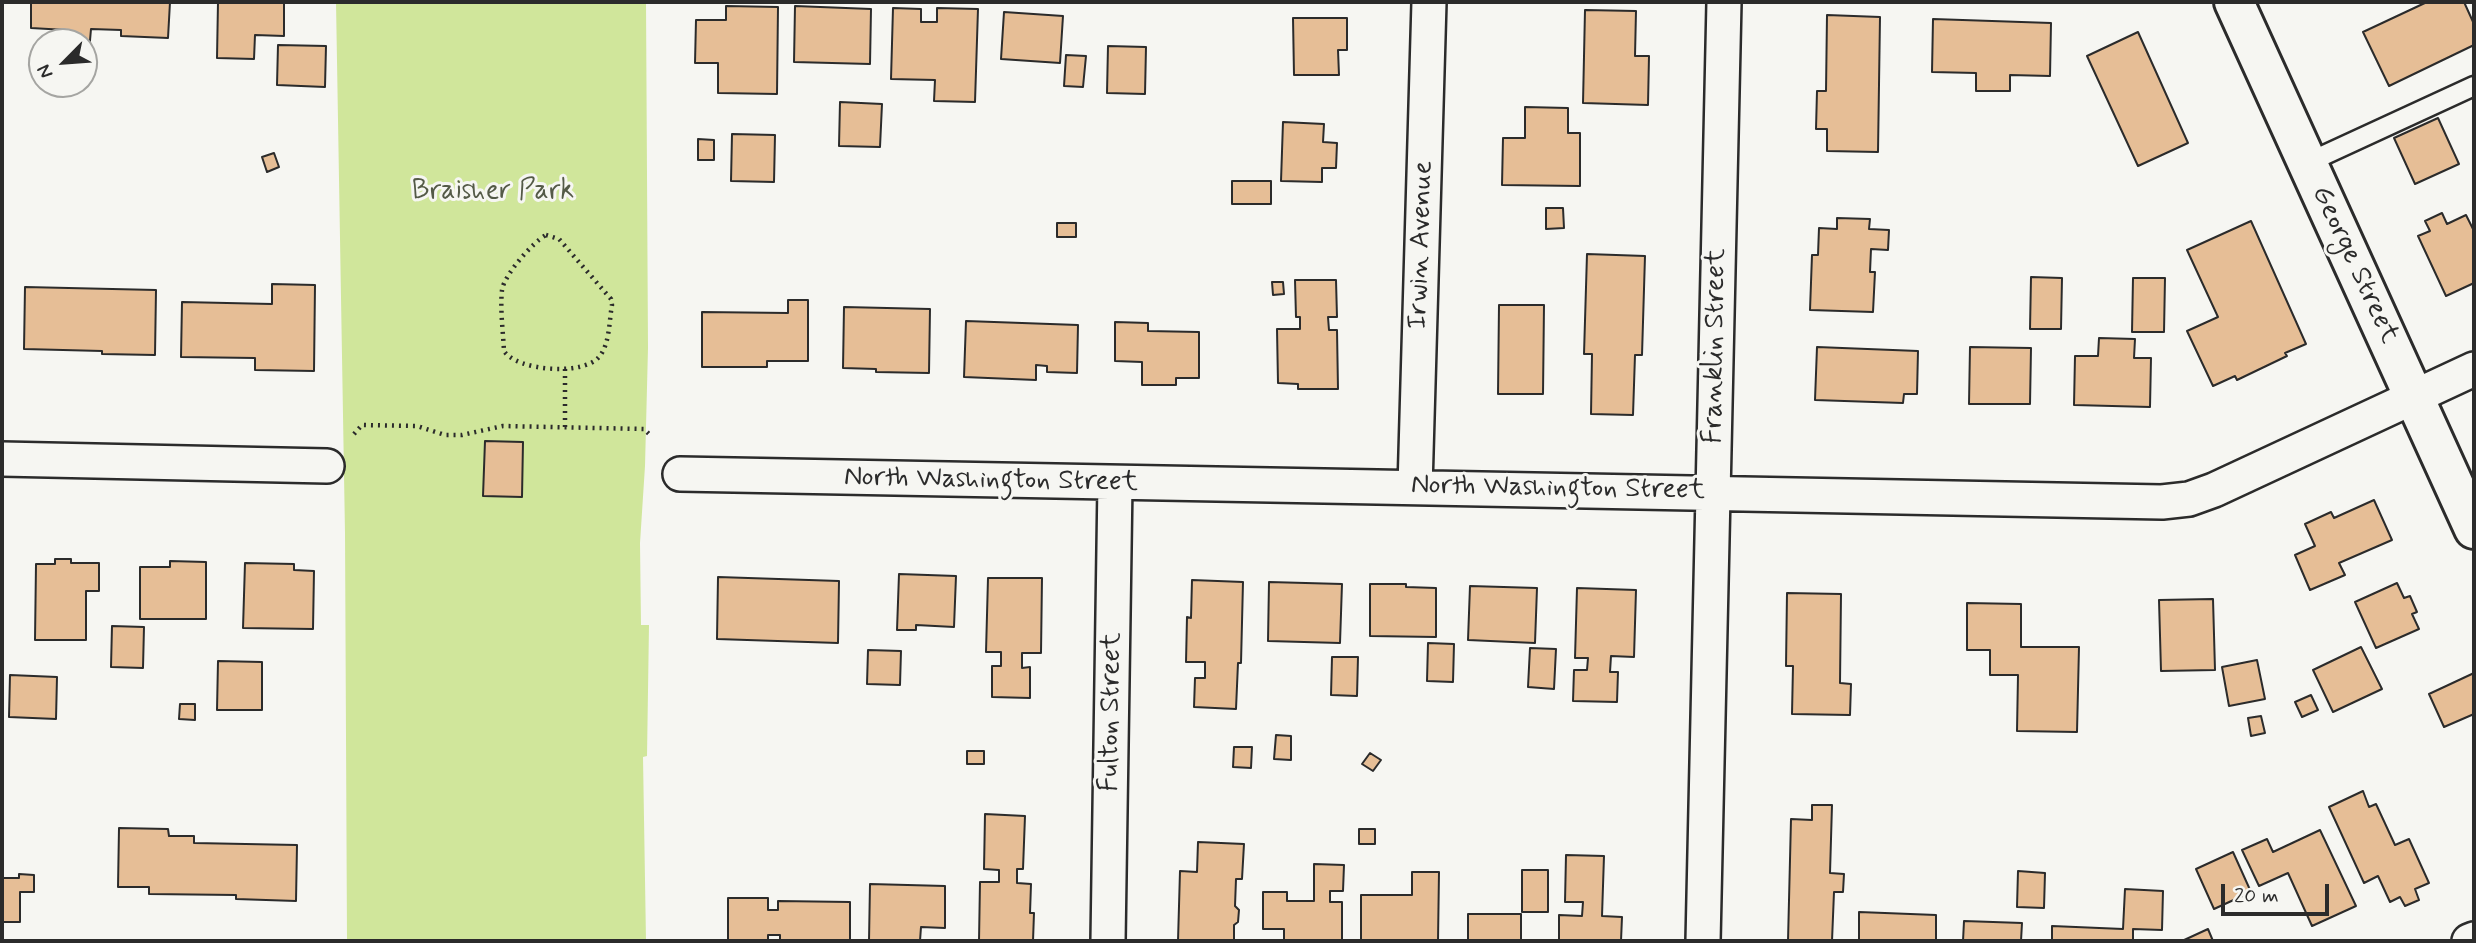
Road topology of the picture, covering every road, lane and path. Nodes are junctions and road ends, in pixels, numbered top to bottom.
1 (1429, 2) edge
2 (1724, 2) edge
3 (2234, 2) edge
4 (2474, 86) edge
5 (2307, 163) junction
6 (565, 368) junction
7 (2474, 369) edge
8 (2414, 396) junction
9 (565, 428) junction
10 (354, 434) dead end
11 (652, 437) dead end
12 (2, 459) edge
13 (327, 466) dead end
14 (680, 474) dead end
15 (1115, 483) junction
16 (1415, 488) junction
17 (1713, 491) junction
18 (2474, 529) edge
19 (2474, 939) edge
20 (1108, 941) edge
21 (1703, 941) edge
22 (2469, 941) edge

1 - 16 street, Irwin Avenue
2 - 17 street, Franklin Street
3 - 5 main road, George Street
4 - 5 lane
5 - 8 main road, George Street
6 - 6 path
6 - 9 path
7 - 8 street, North Washington Street
8 - 17 street, North Washington Street
8 - 18 main road, George Street
9 - 10 path
9 - 11 path
12 - 13 street
14 - 15 street, North Washington Street
15 - 16 street, North Washington Street
15 - 20 street, Fulton Street
16 - 17 street, North Washington Street
17 - 21 street, Franklin Street
19 - 22 street

